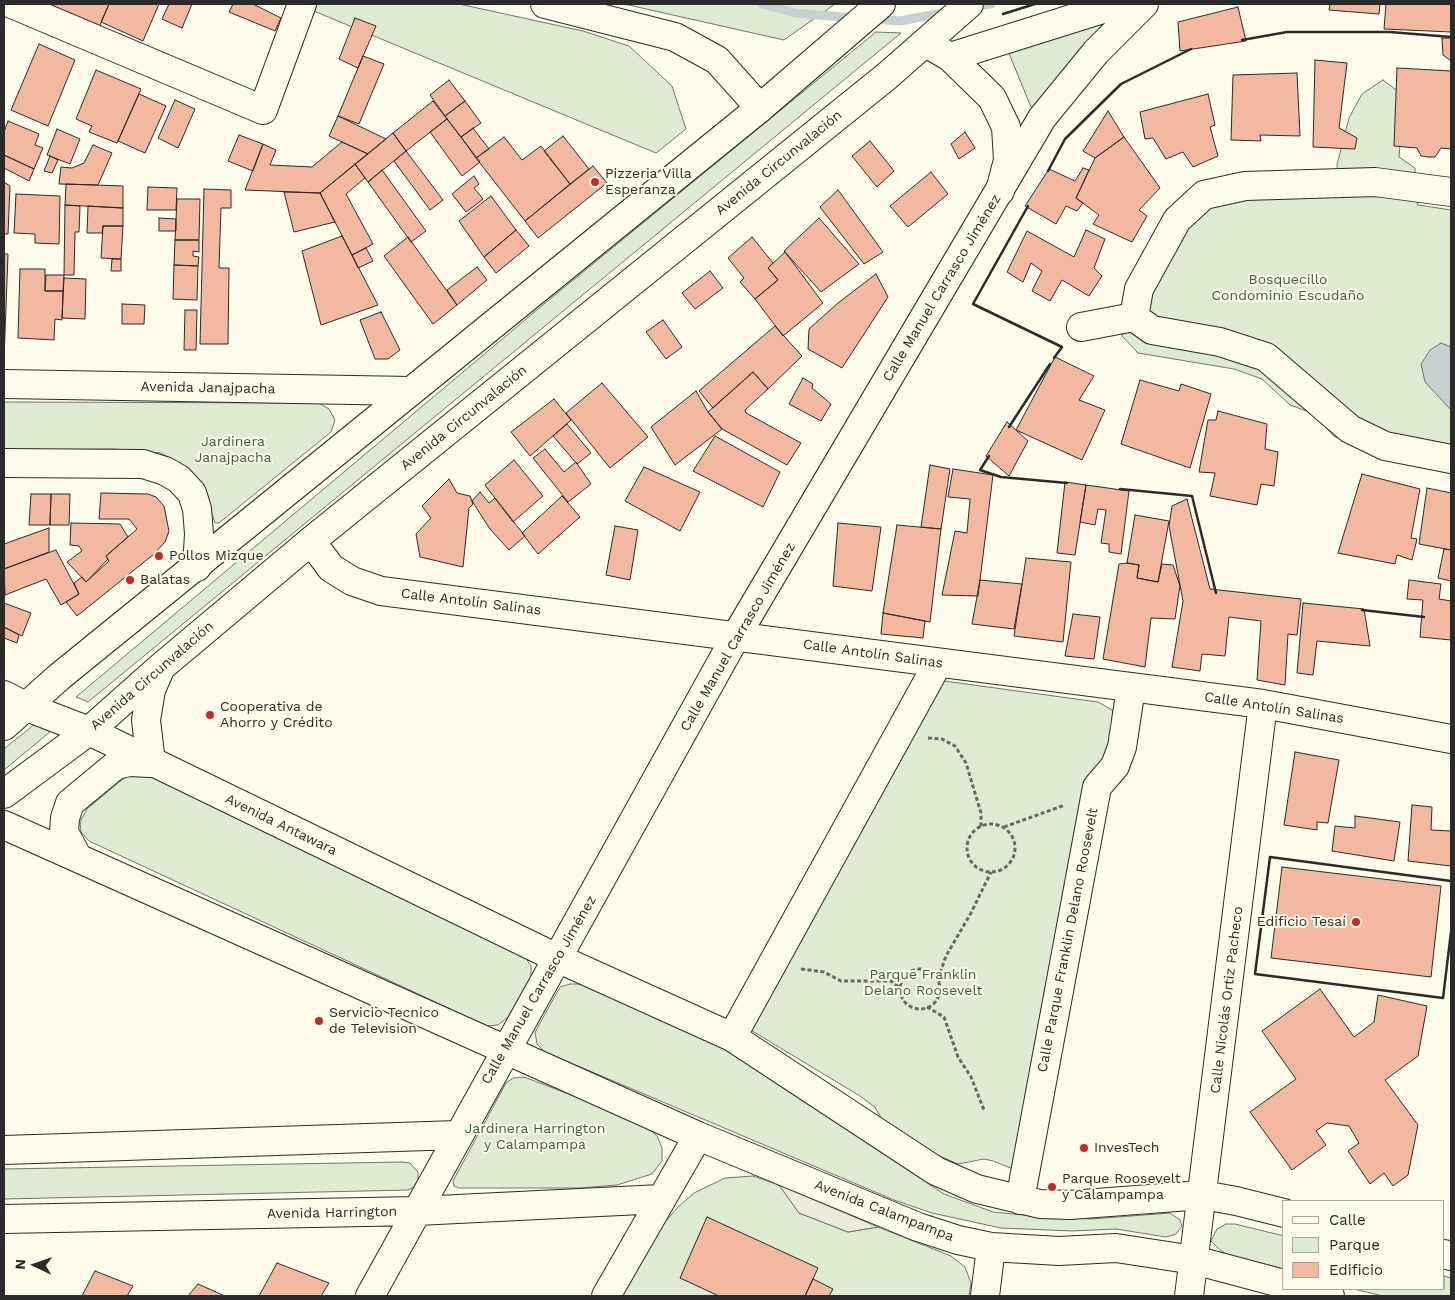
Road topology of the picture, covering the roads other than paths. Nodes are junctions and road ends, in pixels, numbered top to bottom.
1 (10, 4) edge
2 (302, 4) edge
3 (545, 4) edge
4 (880, 4) edge
5 (969, 4) edge
6 (1119, 4) edge
7 (1144, 4) edge
8 (4, 14) edge
9 (926, 43) junction
10 (950, 57) junction
11 (760, 108) junction
12 (1000, 191) junction
13 (1451, 192) edge
14 (1134, 318) junction
15 (1081, 327) dead end
16 (4, 384) edge
17 (411, 391) junction
18 (1451, 459) edge
19 (4, 463) edge
20 (311, 541) junction
21 (197, 567) junction
22 (736, 636) junction
23 (938, 663) junction
24 (161, 667) junction
25 (1131, 688) junction
26 (15, 701) edge
27 (1263, 704) junction
28 (4, 726) edge
29 (89, 731) junction
30 (1451, 739) edge
31 (151, 763) junction
32 (4, 794) edge
33 (4, 825) edge
34 (78, 858) junction
35 (557, 958) junction
36 (732, 1037) junction
37 (506, 1049) junction
38 (458, 1135) junction
39 (698, 1136) junction
40 (4, 1150) edge
41 (1202, 1195) junction
42 (661, 1198) junction
43 (1020, 1200) junction
44 (417, 1211) junction
45 (1282, 1212) edge
46 (4, 1219) edge
47 (991, 1247) junction
48 (1194, 1260) junction
49 (1282, 1283) edge
50 (1306, 1290) edge
51 (370, 1296) edge
52 (606, 1296) edge
53 (985, 1296) edge
54 (1189, 1296) edge
55 (1330, 1296) edge

1 - 2 main road
1 - 8 main road
3 - 11 main road
4 - 11 main road
5 - 9 main road, Avenida Circunvalación
6 - 10 main road
7 - 12 main road, Calle Manuel Carrasco Jiménez
9 - 10 main road
9 - 20 main road, Avenida Circunvalación
10 - 12 main road
11 - 17 main road
12 - 22 main road, Calle Manuel Carrasco Jiménez
13 - 14 main road
14 - 15 main road
14 - 18 main road
16 - 17 main road, Avenida Janajpacha
17 - 21 main road
19 - 21 main road
20 - 22 main road, Calle Antolín Salinas
20 - 24 main road, Avenida Circunvalación
21 - 26 main road
22 - 23 main road, Calle Antolín Salinas
22 - 35 main road, Calle Manuel Carrasco Jiménez
23 - 25 main road, Calle Antolín Salinas
23 - 36 main road
24 - 29 main road, Avenida Circunvalación
24 - 31 main road
25 - 27 main road, Calle Antolín Salinas
25 - 43 main road, Calle Parque Franklin Delano Roosevelt
26 - 28 main road
26 - 29 main road, Avenida Antawara
27 - 30 main road, Calle Antolín Salinas
27 - 41 main road, Calle Nicolás Ortiz Pacheco
29 - 31 main road, Avenida Antawara
29 - 32 main road, Avenida Circunvalación
31 - 34 main road
31 - 35 main road, Avenida Antawara
33 - 34 main road
34 - 37 main road
35 - 36 main road
35 - 37 main road, Calle Manuel Carrasco Jiménez
36 - 43 main road
37 - 38 main road, Calle Manuel Carrasco Jiménez
37 - 39 main road, Avenida Calampampa
38 - 40 main road
38 - 44 main road, Calle Manuel Carrasco Jiménez
39 - 42 main road
39 - 47 main road, Avenida Calampampa
41 - 43 main road
41 - 45 main road
41 - 48 main road, Calle Nicolás Ortiz Pacheco
42 - 44 main road, Avenida Harrington
42 - 52 main road
44 - 46 main road, Avenida Harrington
44 - 51 main road, Calle Manuel Carrasco Jiménez
47 - 48 main road, Avenida Calampampa
47 - 53 main road
48 - 49 main road, Avenida Calampampa
48 - 54 main road, Calle Nicolás Ortiz Pacheco
50 - 55 main road

